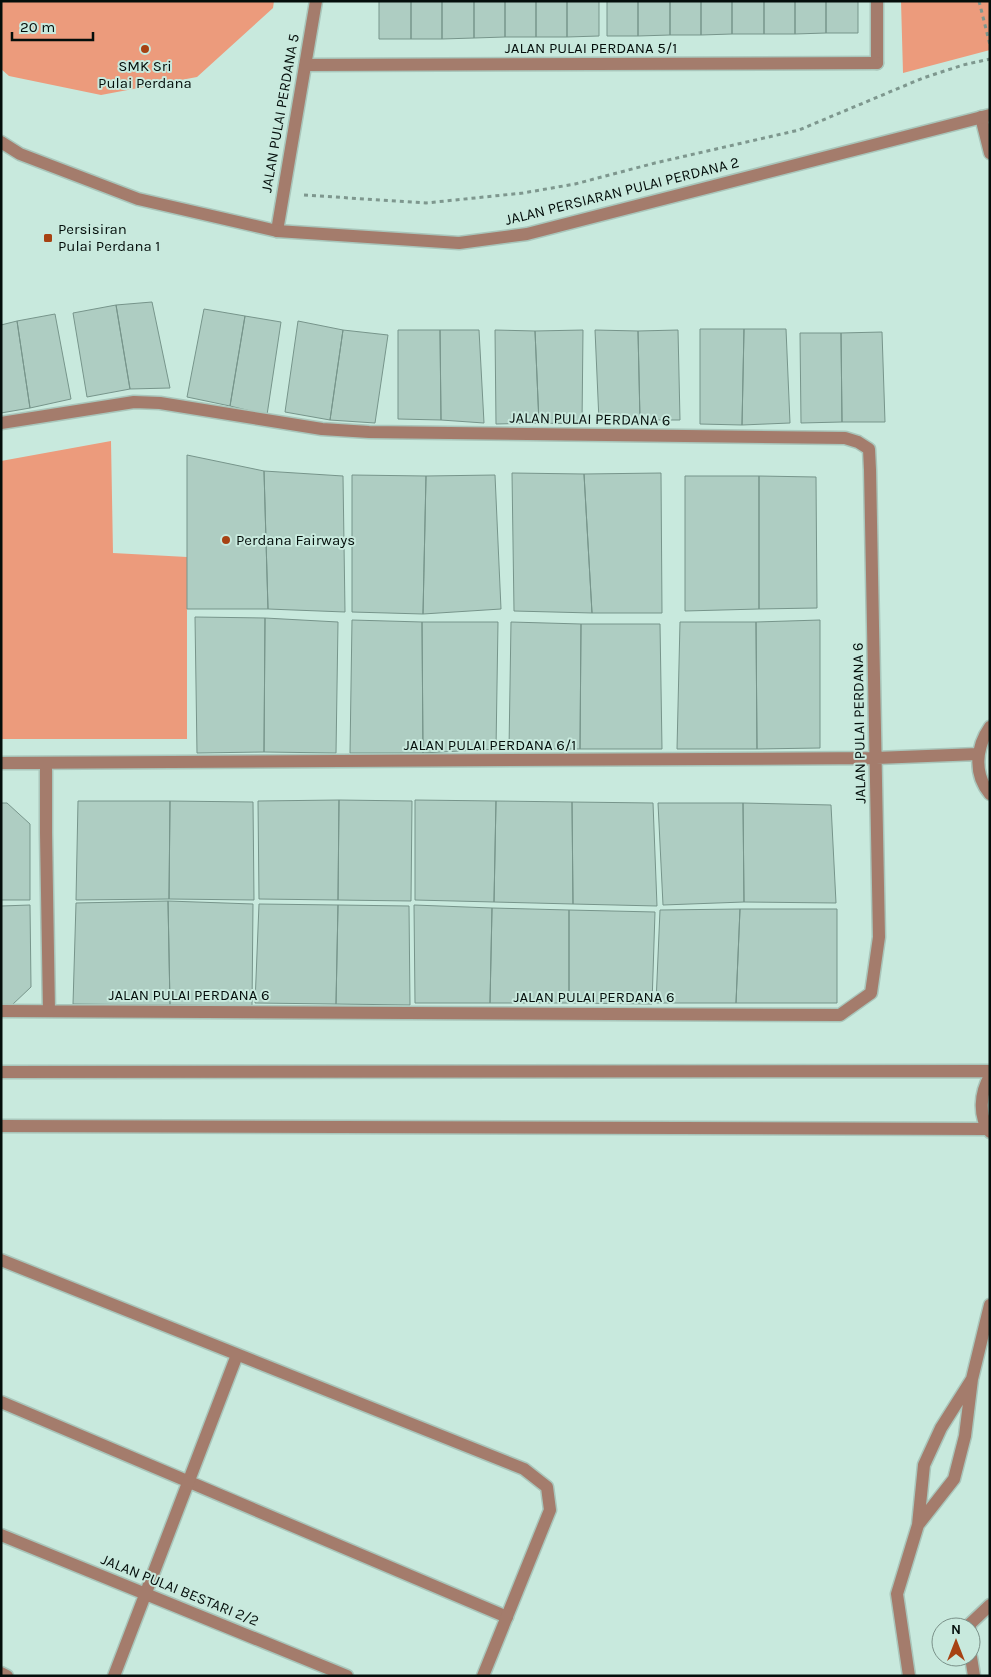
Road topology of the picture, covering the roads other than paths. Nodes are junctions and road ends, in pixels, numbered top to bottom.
1 (316, 1) edge
2 (876, 1) edge
3 (305, 65) junction
4 (985, 116) edge
5 (1, 142) edge
6 (990, 153) edge
7 (277, 231) junction
8 (1, 424) edge
9 (990, 727) edge
10 (978, 754) junction
11 (876, 758) junction
12 (1, 763) edge
13 (46, 764) junction
14 (990, 794) edge
15 (1, 1011) edge
16 (49, 1011) junction
17 (990, 1071) edge
18 (1, 1072) edge
19 (990, 1076) edge
20 (1, 1126) edge
21 (989, 1131) edge
22 (1, 1260) edge
23 (990, 1304) edge
24 (238, 1356) junction
25 (972, 1378) junction
26 (1, 1402) edge
27 (190, 1482) junction
28 (918, 1524) junction
29 (1, 1535) edge
30 (146, 1594) junction
31 (990, 1605) edge
32 (507, 1617) junction
33 (977, 1617) edge
34 (1, 1673) edge
35 (7, 1676) edge
36 (114, 1676) edge
37 (347, 1676) edge
38 (483, 1676) edge
39 (909, 1676) edge

1 - 3 street, JALAN PULAI PERDANA 5
2 - 3 street, JALAN PULAI PERDANA 5/1
3 - 7 street, JALAN PULAI PERDANA 5
4 - 6 street
4 - 7 street, JALAN PERSIARAN PULAI PERDANA 2
5 - 7 street, JALAN PERSIARAN PULAI PERDANA 2
8 - 11 street, JALAN PULAI PERDANA 6
9 - 10 street
10 - 11 street, JALAN PULAI PERDANA 6/1
10 - 14 street
11 - 13 street, JALAN PULAI PERDANA 6/1
11 - 16 street, JALAN PULAI PERDANA 6
12 - 13 street, JALAN PULAI PERDANA 6/1
13 - 16 street
15 - 16 street, JALAN PULAI PERDANA 6
17 - 18 street
19 - 21 street
20 - 21 street
22 - 24 street
23 - 25 street
24 - 27 street
24 - 32 street
25 - 28 street
25 - 28 street
26 - 27 street
27 - 30 street
27 - 32 street
28 - 39 street
29 - 30 street, JALAN PULAI BESTARI 2/2
30 - 36 street
30 - 37 street, JALAN PULAI BESTARI 2/2
31 - 33 street
32 - 38 street
34 - 35 street

